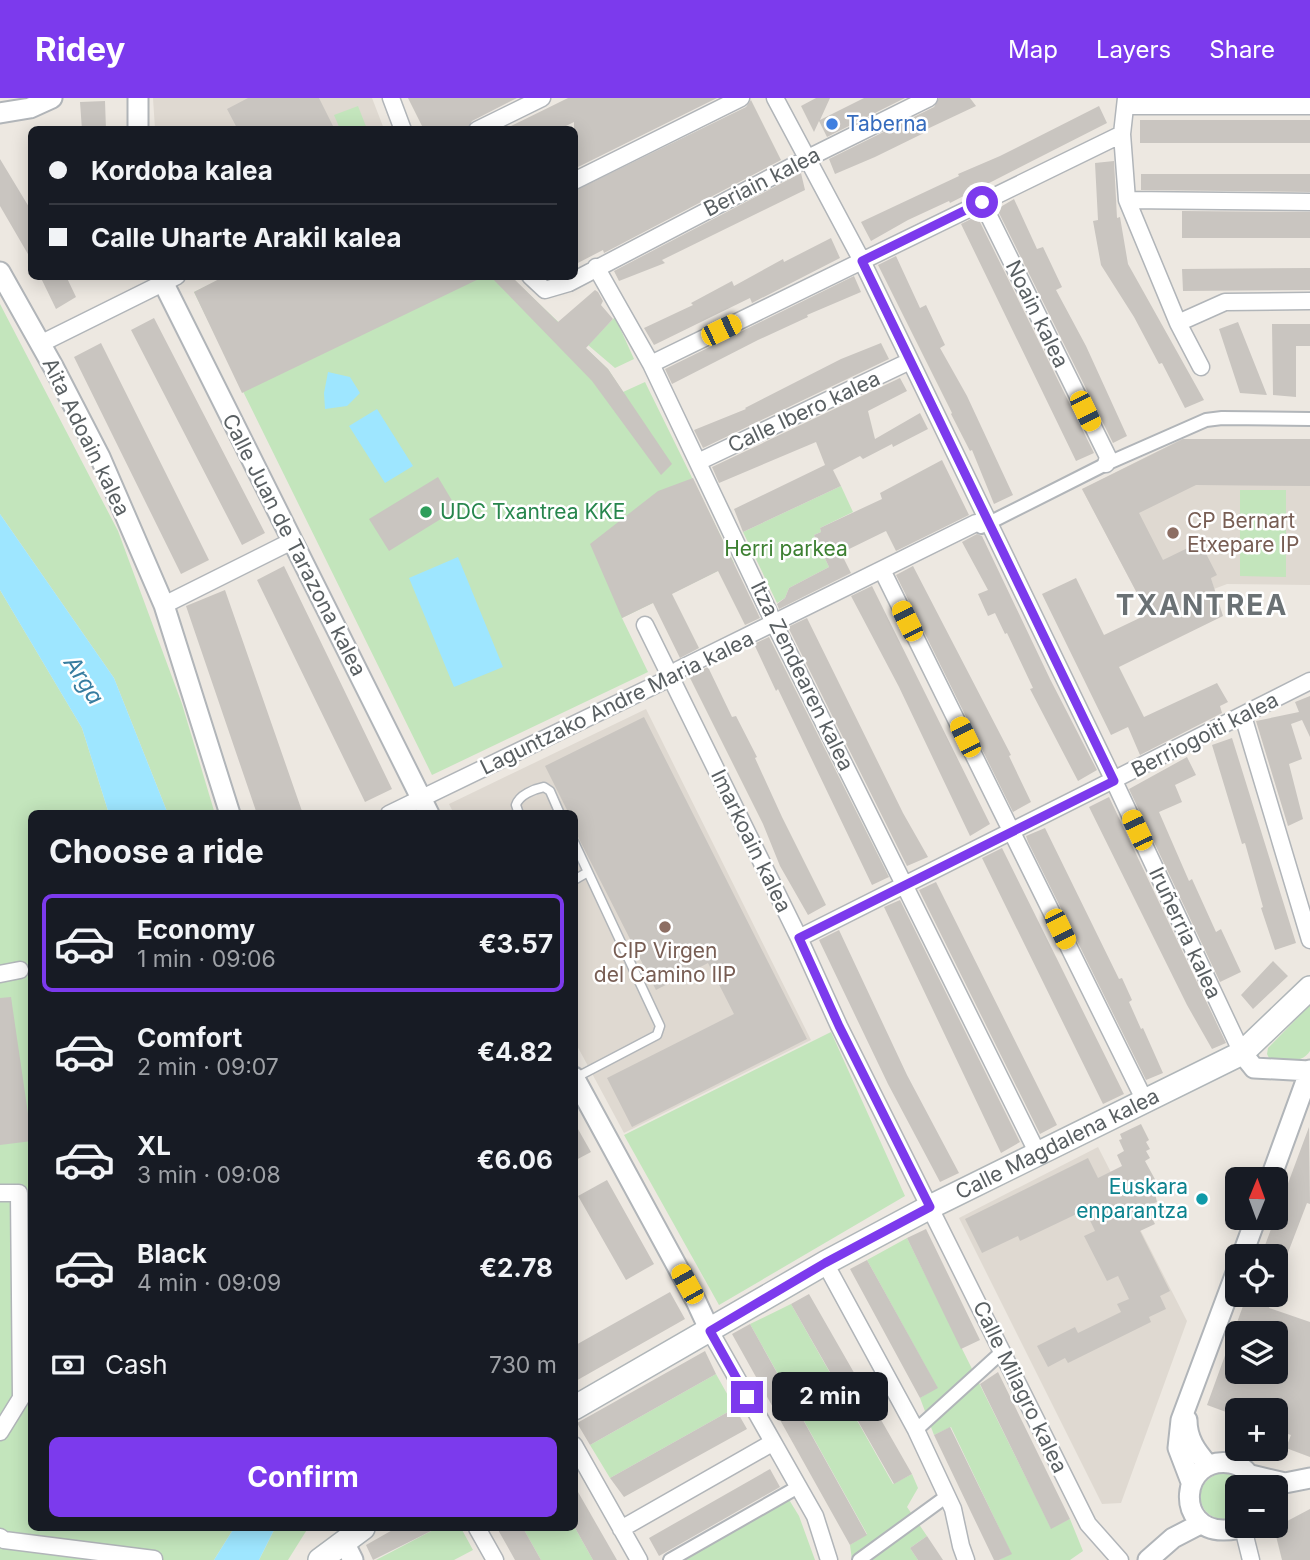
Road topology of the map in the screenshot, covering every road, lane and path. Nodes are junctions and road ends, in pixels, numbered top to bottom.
1 (52, 98) edge
2 (391, 98) edge
3 (542, 98) edge
4 (741, 98) edge
5 (775, 98) edge
6 (929, 98) edge
7 (1126, 102) edge
8 (1310, 106) edge
9 (0, 113) edge
10 (402, 126) edge
11 (485, 126) edge
12 (1122, 134) junction
13 (808, 158) junction
14 (578, 179) edge
15 (1127, 200) junction
16 (982, 202) junction
17 (1310, 202) edge
18 (862, 261) junction
19 (596, 267) junction
20 (0, 272) edge
21 (578, 278) edge
22 (164, 280) edge
23 (166, 280) edge
24 (534, 280) edge
25 (574, 280) edge
26 (1310, 301) edge
27 (1178, 323) junction
28 (40, 344) junction
29 (909, 362) junction
30 (651, 364) junction
31 (1201, 367) dead end
32 (1310, 419) edge
33 (698, 462) junction
34 (1106, 464) junction
35 (983, 523) junction
36 (292, 541) junction
37 (884, 574) junction
38 (164, 605) junction
39 (645, 625) dead end
40 (776, 625) junction
41 (675, 674) junction
42 (1310, 681) edge
43 (1243, 716) junction
44 (1114, 781) junction
45 (425, 806) edge
46 (229, 810) edge
47 (407, 810) edge
48 (518, 810) edge
49 (559, 810) edge
50 (1011, 830) junction
51 (578, 851) edge
52 (588, 872) junction
53 (578, 878) edge
54 (905, 884) junction
55 (799, 938) junction
56 (1310, 940) edge
57 (20, 970) dead end
58 (0, 974) edge
59 (1310, 988) edge
60 (1242, 1053) junction
61 (1310, 1071) edge
62 (578, 1080) edge
63 (578, 1087) edge
64 (1145, 1101) junction
65 (1038, 1154) junction
66 (1275, 1167) edge
67 (0, 1193) edge
68 (930, 1207) junction
69 (825, 1263) junction
70 (1225, 1303) edge
71 (710, 1331) junction
72 (1003, 1351) junction
73 (1188, 1405) junction
74 (578, 1406) edge
75 (916, 1430) junction
76 (0, 1432) edge
77 (772, 1443) junction
78 (578, 1452) edge
79 (1208, 1465) junction
80 (1248, 1475) edge
81 (1310, 1479) edge
82 (1191, 1482) junction
83 (1288, 1482) edge
84 (798, 1487) junction
85 (1288, 1491) edge
86 (947, 1496) junction
87 (1190, 1504) junction
88 (1200, 1524) junction
89 (621, 1529) junction
90 (1225, 1529) edge
91 (361, 1531) edge
92 (479, 1531) edge
93 (0, 1536) edge
94 (1174, 1538) junction
95 (1246, 1538) edge
96 (348, 1551) edge
97 (154, 1559) edge
98 (320, 1560) edge
99 (495, 1560) edge
100 (639, 1560) edge
101 (670, 1560) edge
102 (829, 1560) edge
103 (859, 1560) edge
104 (966, 1560) edge
105 (1120, 1560) edge
106 (1148, 1560) edge
107 (1251, 1560) edge

1 - 9 street
2 - 10 street
3 - 11 street
4 - 14 street
5 - 13 street, Iruñerria kalea
6 - 13 street, Beriain kalea
7 - 8 street
7 - 12 street
12 - 15 street
12 - 16 street
13 - 18 street, Iruñerria kalea
13 - 19 street, Beriain kalea
15 - 17 street
15 - 27 street
16 - 18 street
16 - 34 street, Noain kalea
18 - 29 street, Iruñerria kalea
18 - 30 street
19 - 21 street
19 - 30 street, Itza Zendearen kalea
20 - 28 street, Aita Adoain kalea
22 - 28 street
23 - 36 street, Calle Juan de Tarazona kalea
24 - 25 street
26 - 27 street
27 - 31 street
28 - 38 street, Aita Adoain kalea
29 - 33 street, Calle Ibero kalea
29 - 35 street, Iruñerria kalea
30 - 33 street, Itza Zendearen kalea
32 - 34 street, Laguntzako Andre Maria kalea
33 - 40 street, Itza Zendearen kalea
34 - 35 street, Laguntzako Andre Maria kalea
35 - 37 street, Laguntzako Andre Maria kalea
35 - 40 street, Laguntzako Andre Maria kalea
35 - 44 street, Iruñerria kalea
36 - 38 street
36 - 45 street, Calle Juan de Tarazona kalea
37 - 40 street, Laguntzako Andre Maria kalea
37 - 50 street
38 - 46 street, Aita Adoain kalea
39 - 41 street, Imarkoain kalea
40 - 41 street, Laguntzako Andre Maria kalea
40 - 54 street, Itza Zendearen kalea
41 - 45 street, Laguntzako Andre Maria kalea
41 - 55 street, Imarkoain kalea
42 - 43 street, Berriogoiti kalea
43 - 44 street, Berriogoiti kalea
43 - 56 street
44 - 50 street, Berriogoiti kalea
44 - 60 street, Iruñerria kalea
45 - 47 street, Laguntzako Andre Maria kalea
48 - 49 lane
50 - 54 street, Berriogoiti kalea
50 - 64 street
51 - 52 lane
52 - 53 lane
52 - 62 lane
54 - 55 street, Berriogoiti kalea
54 - 65 street, Itza Zendearen kalea
55 - 68 street, Imarkoain kalea
57 - 58 street
59 - 60 main road, Calle Magdalena kalea
60 - 61 street
60 - 64 main road, Calle Magdalena kalea
61 - 66 street
63 - 71 street
64 - 65 main road, Calle Magdalena kalea
65 - 68 main road, Calle Magdalena kalea
67 - 76 street
68 - 69 main road, Calle Magdalena kalea
68 - 72 street, Calle Milagro kalea
69 - 71 main road, Calle Magdalena kalea
69 - 75 street
70 - 73 street
71 - 74 main road, Calle Magdalena kalea
71 - 77 street
72 - 75 street
72 - 105 street, Calle Milagro kalea
73 - 79 street
73 - 82 street
75 - 86 street
77 - 84 street
77 - 89 street
78 - 89 street
79 - 80 street
79 - 82 street
81 - 83 street
81 - 85 street
82 - 87 street
84 - 101 street
84 - 102 street
86 - 103 street
86 - 104 street
87 - 88 street
87 - 94 street
88 - 90 street
88 - 94 street
89 - 100 street
91 - 96 main road
92 - 99 street
93 - 97 street
94 - 106 street
95 - 107 street
96 - 98 main road

